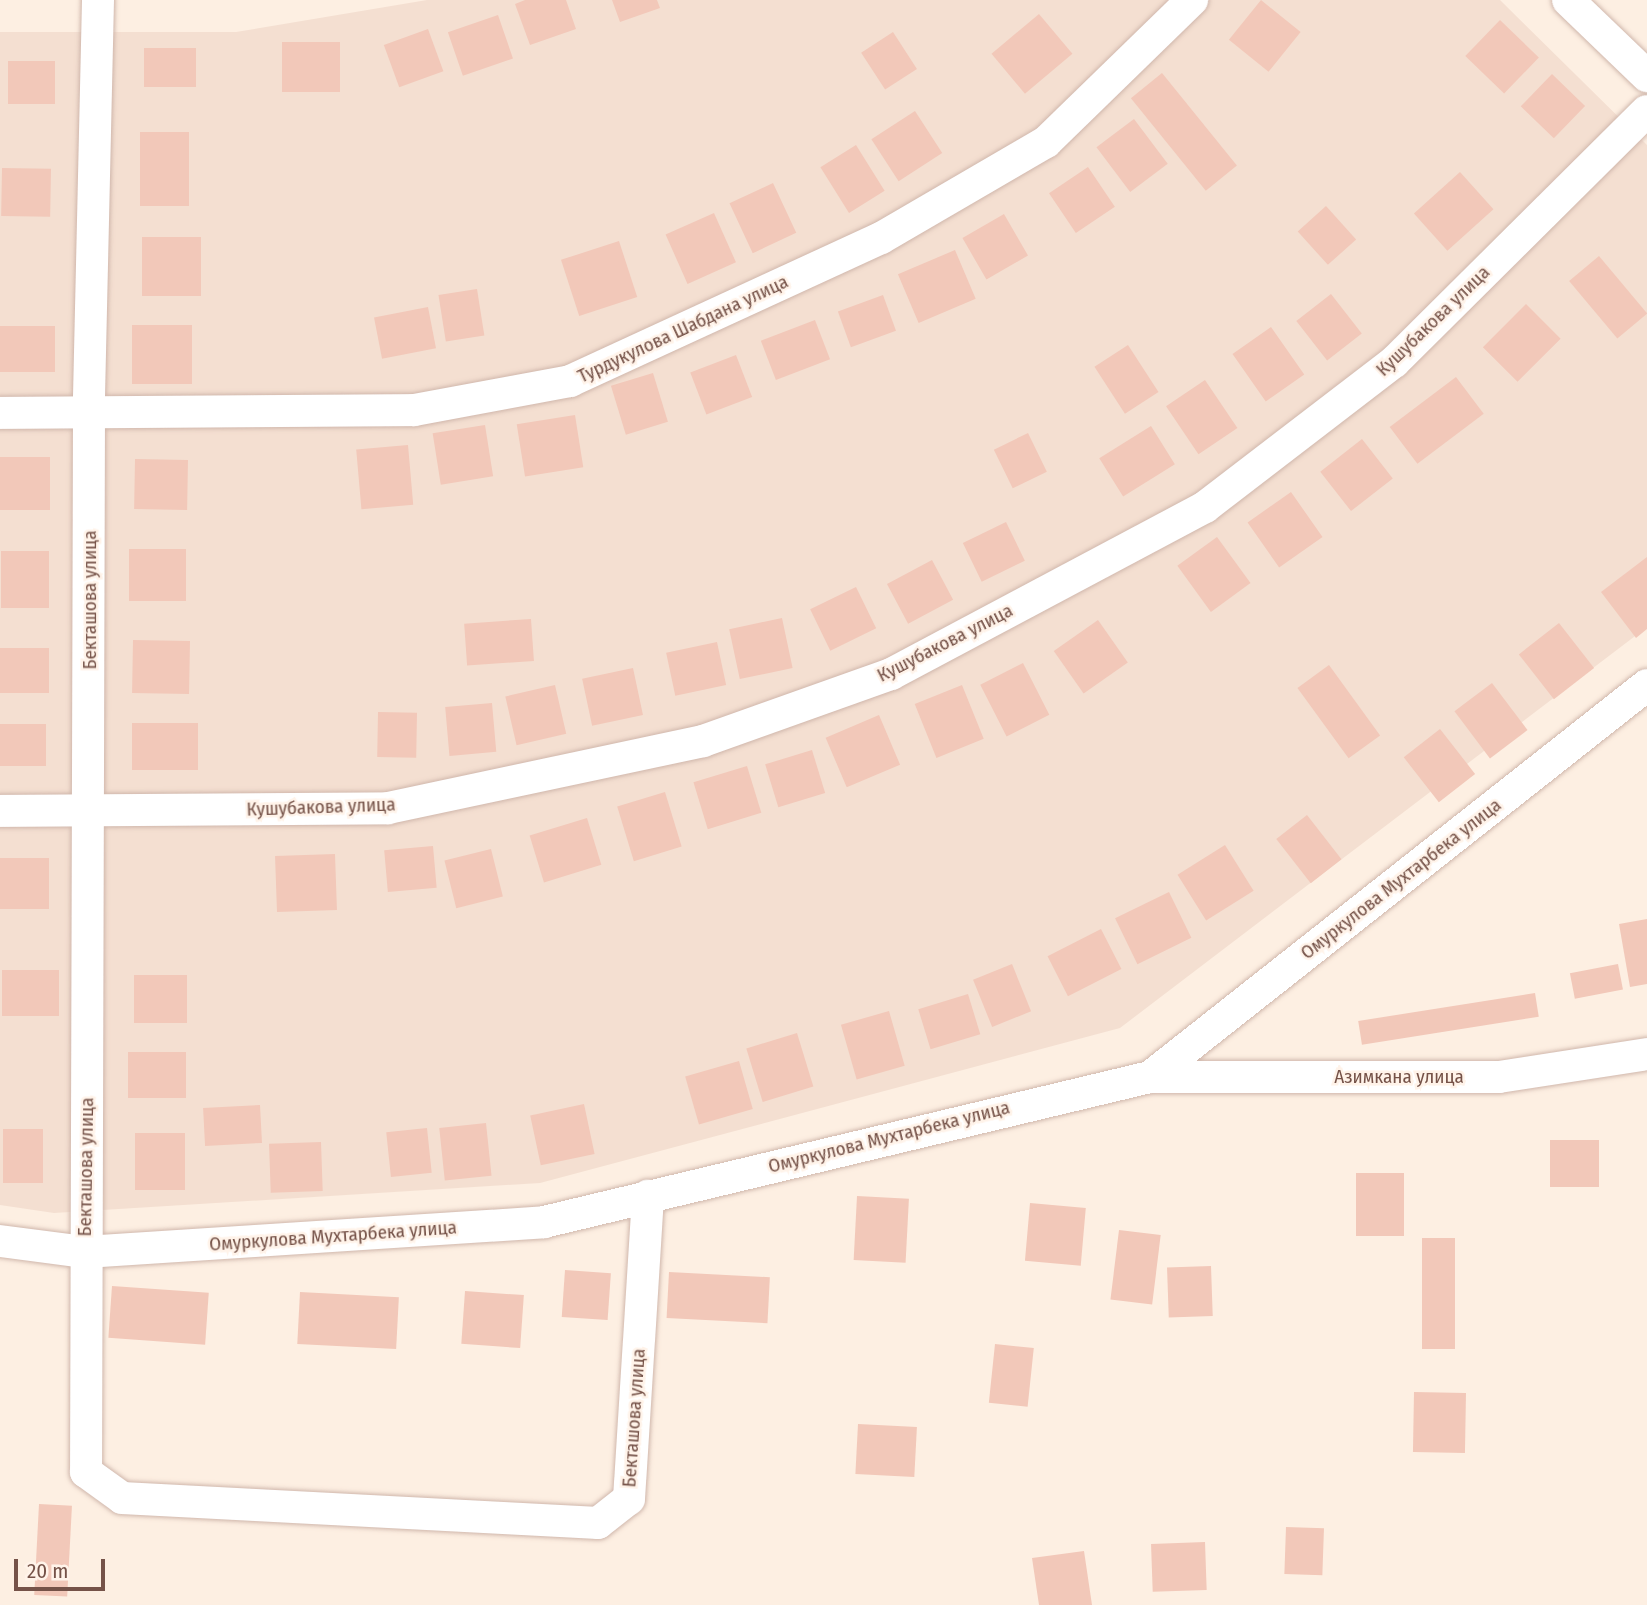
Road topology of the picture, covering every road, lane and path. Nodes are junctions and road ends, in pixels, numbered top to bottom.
1 (99, 0) edge
2 (1192, 0) edge
3 (1568, 0) edge
4 (1647, 76) edge
5 (1647, 111) edge
6 (89, 412) junction
7 (0, 413) edge
8 (1647, 685) edge
9 (91, 810) junction
10 (0, 811) edge
11 (1647, 1054) edge
12 (1150, 1077) junction
13 (648, 1196) junction
14 (0, 1241) edge
15 (85, 1252) junction

1 - 6 street, Бекташова улица
2 - 6 street, Турдукулова Шабдана улица
3 - 4 street
5 - 9 street, Кушубакова улица
6 - 7 street, Турдукулова Шабдана улица
6 - 9 street, Бекташова улица
8 - 12 street, Омуркулова Мухтарбека улица
9 - 10 street, Кушубакова улица
9 - 15 street, Бекташова улица
11 - 12 street, Азимкана улица
12 - 13 street, Омуркулова Мухтарбека улица
13 - 15 street, Омуркулова Мухтарбека улица
13 - 15 street, Бекташова улица
14 - 15 street, Омуркулова Мухтарбека улица

